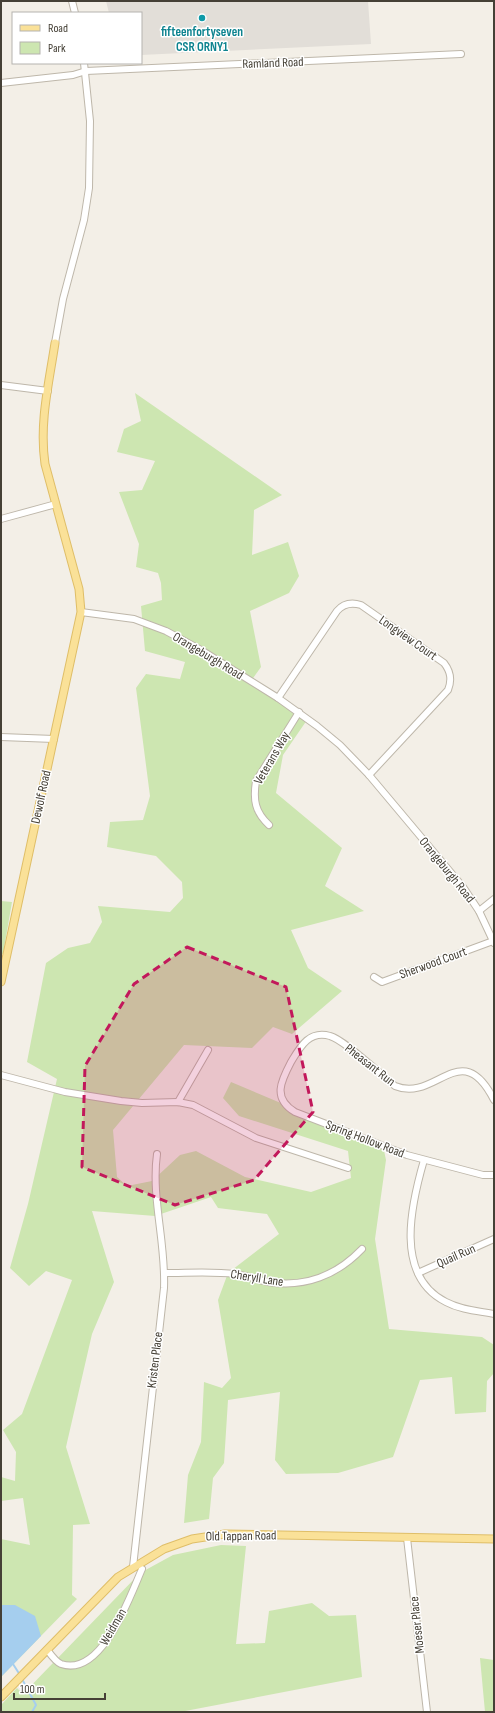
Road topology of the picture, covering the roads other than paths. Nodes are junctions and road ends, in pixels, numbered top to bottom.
1 (72, 1) edge
2 (75, 12) edge
3 (461, 54) dead end
4 (84, 64) edge
5 (86, 71) junction
6 (1, 84) edge
7 (55, 343) joint
8 (1, 385) edge
9 (48, 391) junction
10 (56, 504) junction
11 (1, 519) edge
12 (81, 612) junction
13 (278, 698) junction
14 (299, 712) junction
15 (1, 737) edge
16 (54, 739) junction
17 (369, 775) junction
18 (269, 825) dead end
19 (494, 899) edge
20 (479, 911) junction
21 (493, 942) edge
22 (374, 977) dead end
23 (1, 982) edge
24 (208, 1050) dead end
25 (292, 1061) joint
26 (1, 1075) edge
27 (494, 1100) edge
28 (178, 1102) junction
29 (157, 1154) dead end
30 (424, 1160) junction
31 (348, 1168) dead end
32 (494, 1175) edge
33 (494, 1239) edge
34 (362, 1249) dead end
35 (164, 1273) junction
36 (418, 1273) junction
37 (494, 1314) edge
38 (407, 1538) junction
39 (494, 1539) edge
40 (133, 1567) junction
41 (142, 1569) dead end
42 (48, 1651) junction
43 (1, 1698) edge
44 (427, 1712) edge

1 - 2 street
3 - 5 street, Ramland Road
4 - 5 street
5 - 6 street, Ramland Road
5 - 7 street
7 - 9 main road
8 - 9 street
9 - 10 main road
10 - 11 street
10 - 12 main road
12 - 13 street, Orangeburgh Road
12 - 16 main road, Dewolf Road
13 - 14 street, Orangeburgh Road
13 - 17 street, Longview Court
14 - 17 street, Orangeburgh Road
14 - 18 street, Veterans Way
15 - 16 street
16 - 23 main road, Dewolf Road
17 - 20 street, Orangeburgh Road
19 - 20 street
20 - 21 street, Orangeburgh Road
21 - 22 street, Sherwood Court
24 - 28 street
25 - 27 street, Pheasant Run
25 - 30 street, Spring Hollow Road
26 - 28 street
28 - 31 street
29 - 35 street, Kristen Place
30 - 32 street, Spring Hollow Road
30 - 36 street
33 - 36 street, Quail Run
34 - 35 street, Cheryll Lane
35 - 40 street, Kristen Place
36 - 37 street
38 - 39 main road, Old Tappan Road
38 - 40 main road, Old Tappan Road
38 - 44 street, Moeser Place
40 - 42 main road, Old Tappan Road
41 - 42 street, Weidman
42 - 43 main road, Old Tappan Road

